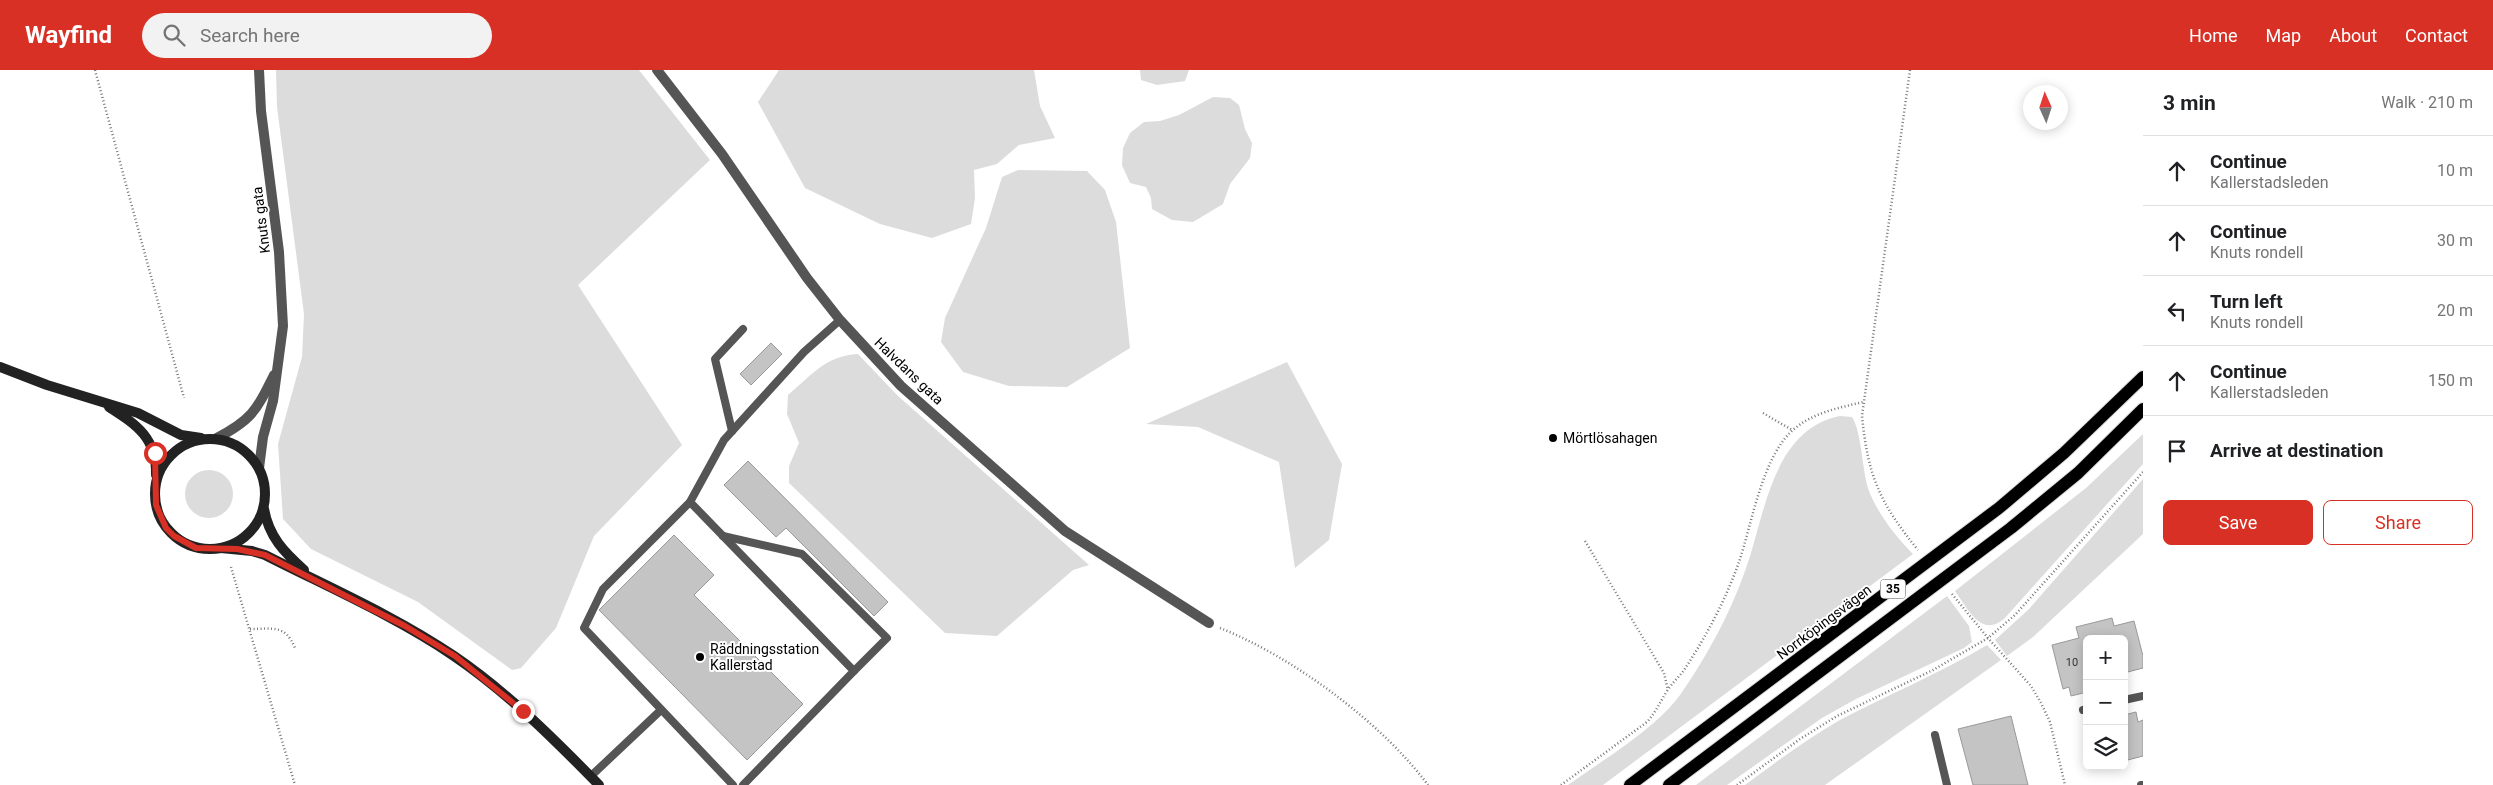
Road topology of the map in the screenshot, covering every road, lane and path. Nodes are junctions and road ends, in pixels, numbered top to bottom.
1 (95, 70) edge
2 (259, 70) edge
3 (657, 70) edge
4 (1910, 70) edge
5 (840, 320) junction
6 (743, 328) dead end
7 (0, 367) edge
8 (278, 367) junction
9 (2143, 377) edge
10 (184, 398) dead end
11 (1862, 402) junction
12 (104, 403) junction
13 (2143, 409) edge
14 (1763, 413) dead end
15 (1792, 430) junction
16 (732, 431) junction
17 (211, 439) junction
18 (259, 468) junction
19 (2143, 472) edge
20 (156, 481) junction
21 (690, 502) junction
22 (264, 507) junction
23 (723, 536) junction
24 (1585, 540) dead end
25 (221, 548) junction
26 (1918, 550) dead end
27 (231, 567) dead end
28 (314, 580) junction
29 (1952, 594) dead end
30 (1209, 624) joint
31 (250, 629) junction
32 (1988, 638) junction
33 (295, 648) dead end
34 (854, 671) junction
35 (1668, 690) junction
36 (2143, 696) edge
37 (2128, 699) edge
38 (661, 710) junction
39 (1935, 735) dead end
40 (591, 776) junction
41 (294, 785) edge
42 (599, 785) edge
43 (733, 785) edge
44 (743, 785) edge
45 (1428, 785) edge
46 (1561, 785) edge
47 (1630, 785) edge
48 (1668, 785) edge
49 (1737, 785) edge
50 (1947, 785) edge
51 (2065, 785) edge

1 - 10 path
2 - 8 street, Knuts gata
3 - 5 street, Halvdans gata
4 - 11 path
5 - 16 lane
5 - 30 street, Halvdans gata
6 - 16 lane
7 - 12 main road
8 - 17 street, Knuts gata
8 - 18 street, Knuts gata
9 - 47 main road, Norrköpingsvägen / 35
11 - 15 path
11 - 26 path
12 - 17 main road
12 - 20 main road
13 - 48 main road, 35
14 - 15 path
15 - 35 path
16 - 21 lane
17 - 18 main road
17 - 20 main road
18 - 22 main road
19 - 32 path
20 - 25 main road
21 - 23 lane
21 - 38 lane
22 - 25 main road
22 - 28 main road
23 - 34 lane
23 - 34 lane
24 - 35 path
25 - 28 main road
27 - 31 path
28 - 40 main road
29 - 32 path
30 - 45 path
31 - 33 path
31 - 41 path
32 - 49 path
32 - 51 path
34 - 44 lane
35 - 46 path
36 - 37 lane
38 - 40 lane
38 - 43 lane
39 - 50 lane
40 - 42 main road

